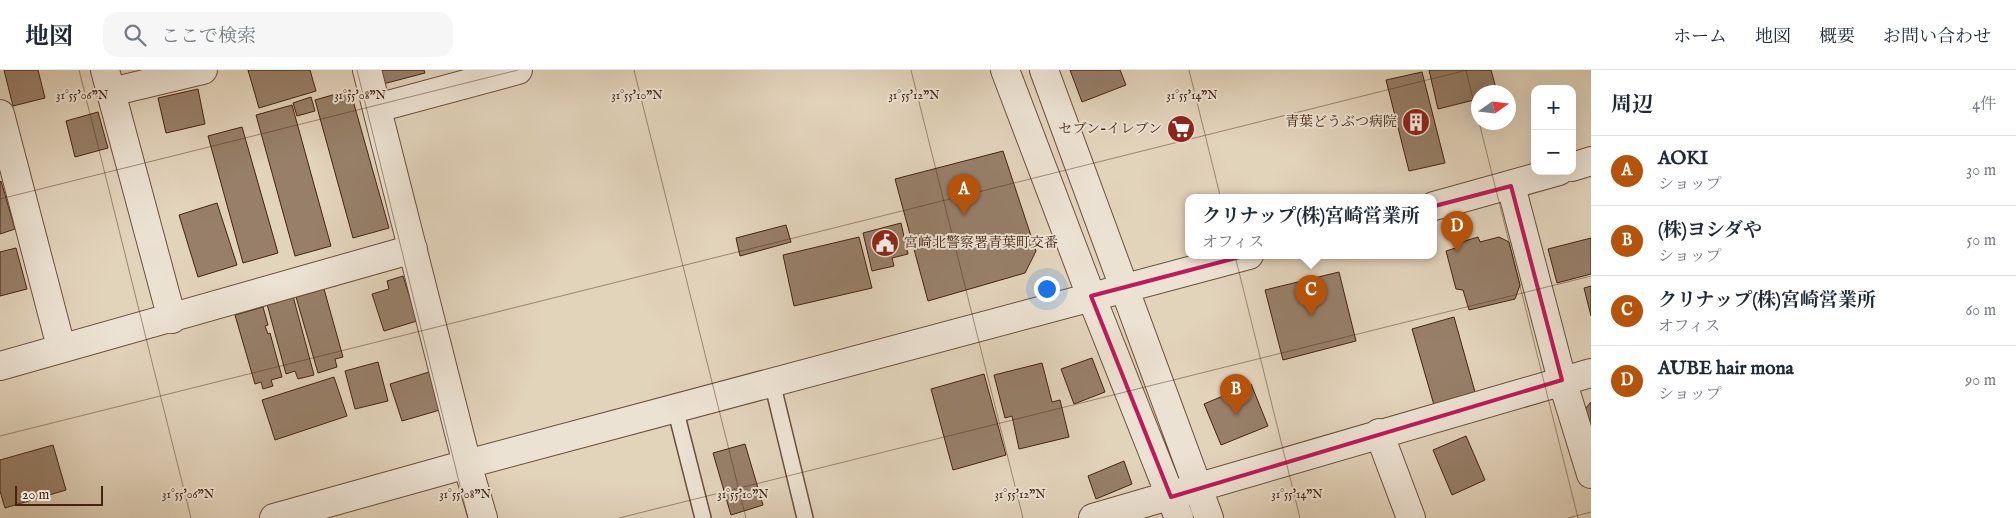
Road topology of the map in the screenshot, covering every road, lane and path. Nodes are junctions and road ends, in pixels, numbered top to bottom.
1 (203, 70) edge
2 (367, 70) edge
3 (518, 70) edge
4 (1005, 70) edge
5 (1044, 70) edge
6 (108, 81) edge
7 (377, 108) junction
8 (0, 114) edge
9 (1591, 161) edge
10 (1576, 166) edge
11 (1545, 175) edge
12 (1511, 186) junction
13 (1437, 205) edge
14 (413, 250) junction
15 (1234, 259) edge
16 (1124, 288) junction
17 (1091, 296) junction
18 (172, 318) junction
19 (61, 347) junction
20 (0, 366) edge
21 (1591, 373) edge
22 (1562, 380) junction
23 (772, 382) junction
24 (675, 408) junction
25 (1379, 433) junction
26 (467, 464) junction
27 (1591, 474) edge
28 (1198, 488) junction
29 (1175, 507) edge
30 (281, 517) edge
31 (484, 518) edge
32 (703, 518) edge
33 (804, 518) edge
34 (1093, 518) edge
35 (1209, 518) edge
36 (1411, 518) edge

1 - 6 street
2 - 7 street
3 - 7 street
4 - 17 street
5 - 16 street
6 - 18 street
7 - 14 street
8 - 19 street
9 - 10 street
11 - 12 street
12 - 13 street
12 - 22 street
14 - 18 street
14 - 26 street
15 - 16 street
16 - 17 street
16 - 28 street
17 - 23 street
17 - 29 street
18 - 19 street
19 - 20 street
21 - 22 street
22 - 25 street
22 - 27 street
23 - 24 street
23 - 33 lane
24 - 26 street
24 - 32 lane
25 - 28 street
25 - 36 street
26 - 30 street
26 - 31 street
28 - 29 street
28 - 35 street
29 - 34 street

